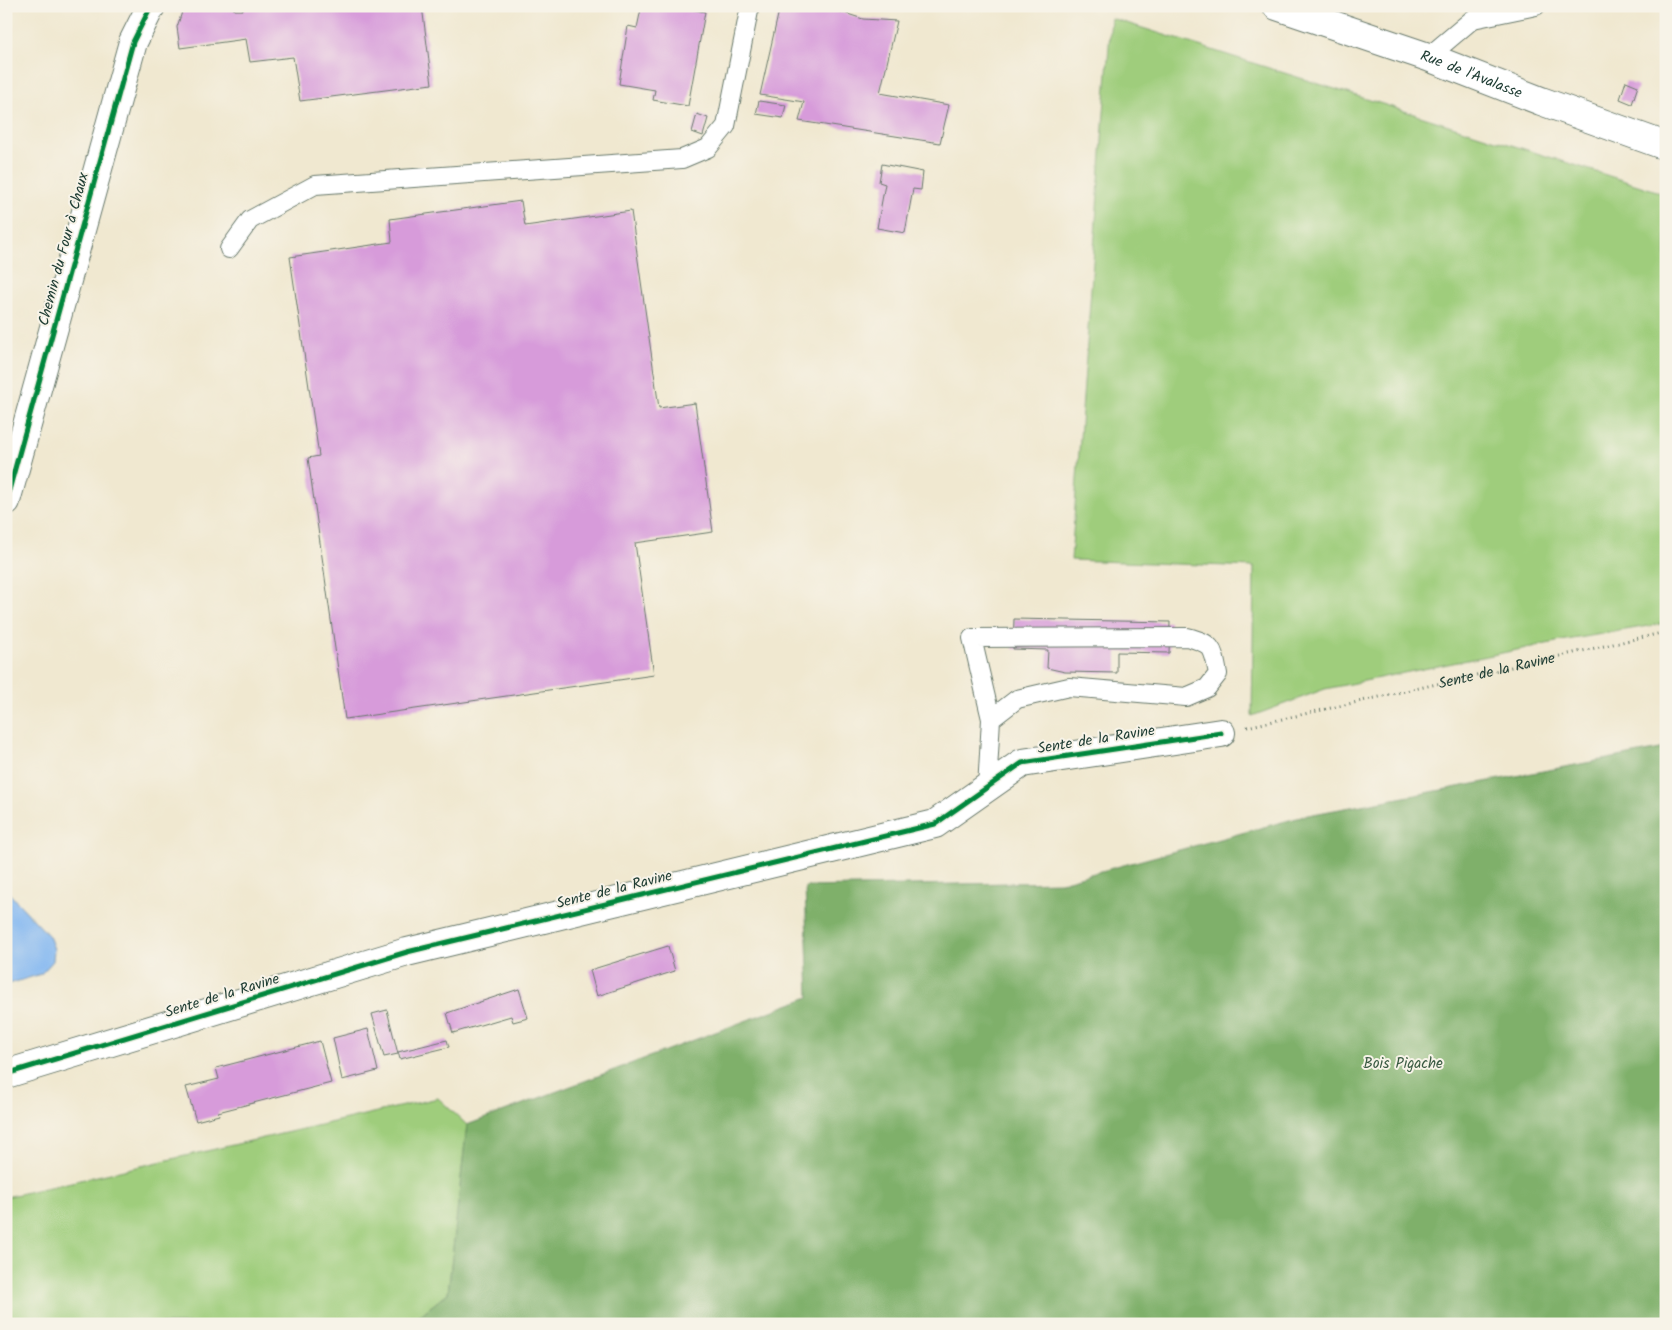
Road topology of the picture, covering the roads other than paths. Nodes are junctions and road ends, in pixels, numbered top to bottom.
1 (152, 6) edge
2 (750, 6) edge
3 (1277, 6) edge
4 (1536, 6) edge
5 (1468, 13) edge
6 (1428, 57) junction
7 (1666, 146) edge
8 (229, 249) dead end
9 (6, 501) edge
10 (992, 719) junction
11 (1221, 733) road end
12 (987, 788) junction
13 (6, 1074) edge

1 - 9 street, Chemin du Four à Chaux
2 - 8 lane
3 - 6 street, Rue de l'Avalasse
4 - 5 lane
5 - 6 lane
6 - 7 street, Rue de l'Avalasse
10 - 10 lane
10 - 12 lane
11 - 12 street, Sente de la Ravine
12 - 13 street, Sente de la Ravine

